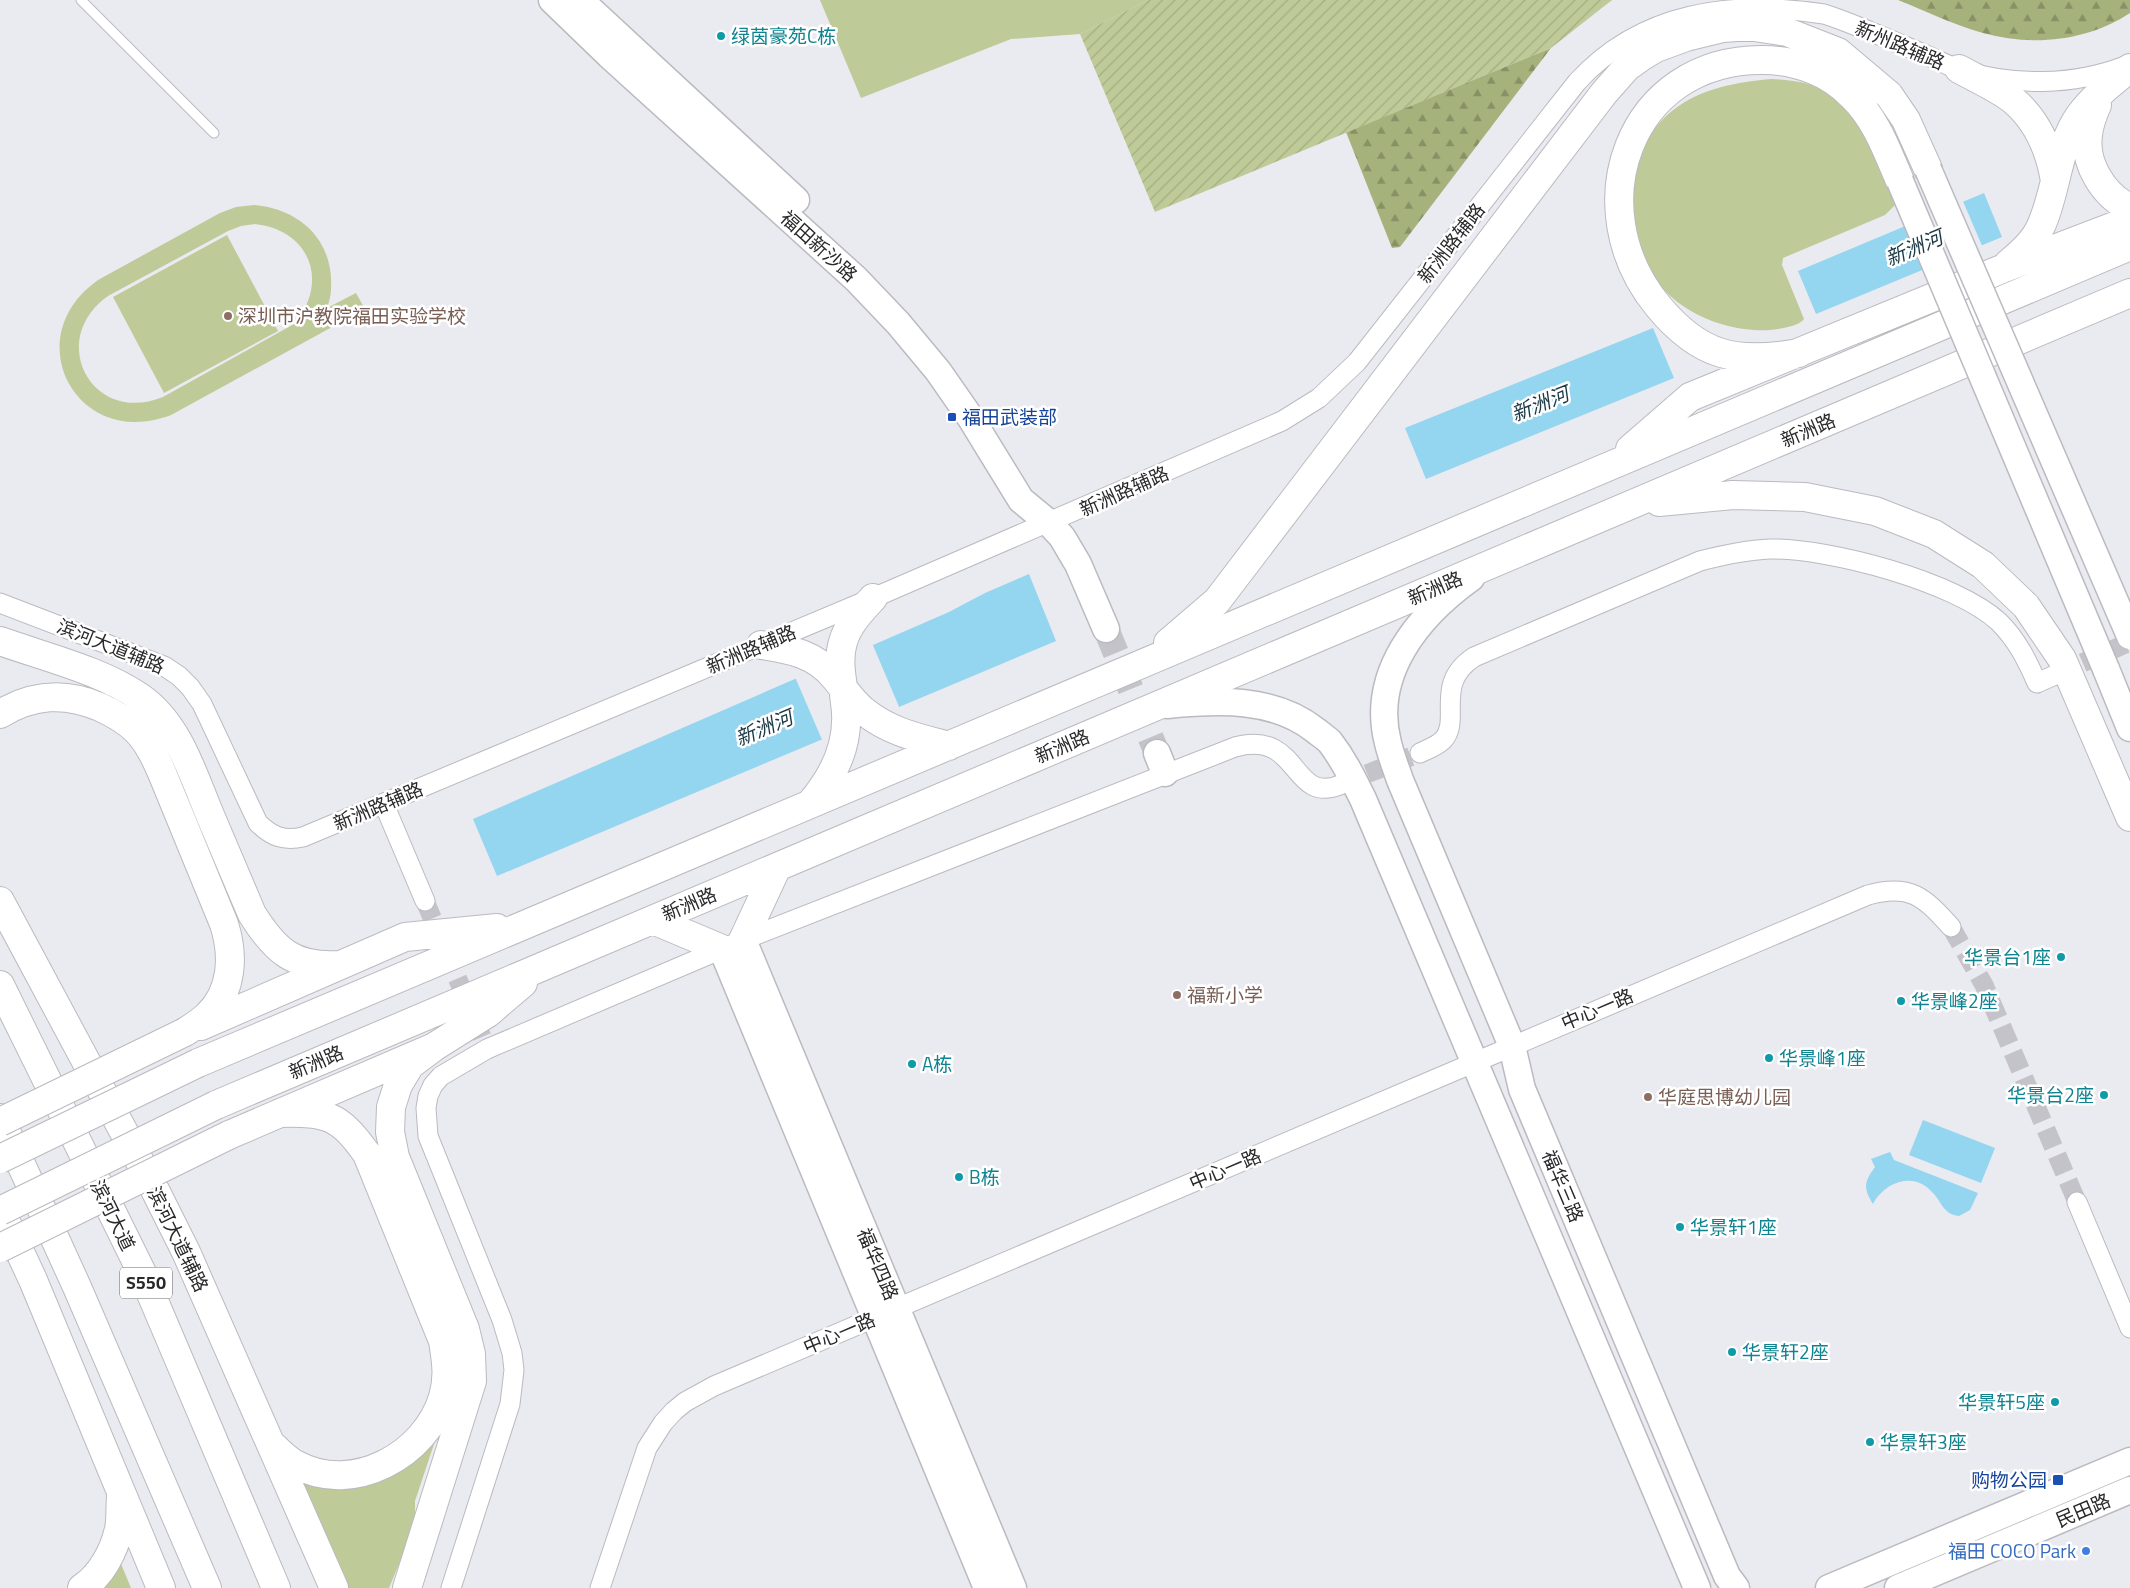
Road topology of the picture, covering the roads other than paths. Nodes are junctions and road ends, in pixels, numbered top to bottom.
1 (81, 0) edge
2 (552, 0) edge
3 (580, 0) edge
4 (1841, 20) joint
5 (2130, 64) edge
6 (2130, 68) edge
7 (1959, 69) junction
8 (2101, 93) junction
9 (214, 134) dead end
10 (1928, 170) joint
11 (1900, 181) joint
12 (2056, 182) junction
13 (2130, 208) edge
14 (2130, 220) edge
15 (2130, 246) edge
16 (2002, 270) junction
17 (2130, 293) edge
18 (1799, 353) junction
19 (1612, 465) junction
20 (1630, 505) junction
21 (1049, 523) junction
22 (1488, 566) junction
23 (873, 598) junction
24 (0, 603) edge
25 (1106, 629) tunnel mouth
26 (2130, 636) edge
27 (0, 641) edge
28 (761, 644) junction
29 (1132, 668) junction
30 (2055, 675) tunnel mouth
31 (843, 688) junction
32 (1159, 705) junction
33 (0, 714) edge
34 (2130, 728) edge
35 (949, 746) junction
36 (1420, 753) tunnel mouth
37 (1340, 785) tunnel mouth
38 (384, 804) junction
39 (809, 805) junction
40 (2130, 817) edge
41 (279, 838) joint
42 (777, 867) junction
43 (0, 901) edge
44 (425, 901) tunnel mouth
45 (652, 920) junction
46 (526, 925) junction
47 (1951, 928) tunnel mouth
48 (732, 944) junction
49 (340, 965) junction
50 (543, 966) junction
51 (0, 985) edge
52 (185, 1032) junction
53 (1512, 1046) junction
54 (434, 1047) junction
55 (1475, 1062) junction
56 (280, 1113) junction
57 (0, 1120) edge
58 (0, 1159) edge
59 (2077, 1202) tunnel mouth
60 (0, 1210) edge
61 (0, 1248) edge
62 (886, 1313) junction
63 (2130, 1328) edge
64 (271, 1444) junction
65 (2130, 1461) edge
66 (156, 1471) junction
67 (2130, 1490) edge
68 (121, 1494) junction
69 (236, 1495) junction
70 (82, 1588) edge
71 (161, 1588) edge
72 (196, 1588) edge
73 (207, 1588) edge
74 (276, 1588) edge
75 (290, 1588) edge
76 (334, 1588) edge
77 (407, 1588) edge
78 (450, 1588) edge
79 (600, 1588) edge
80 (987, 1588) edge
81 (1013, 1588) edge
82 (1697, 1588) edge
83 (1736, 1588) edge
84 (1829, 1588) edge
85 (1898, 1588) edge

1 - 9 lane
2 - 21 street, 福田新沙路
3 - 21 street, 福田新沙路
4 - 7 street, 新州路辅路
4 - 21 street, 新洲路辅路
5 - 7 street, 新州路辅路
6 - 8 main road
7 - 12 main road
8 - 12 main road
8 - 13 main road
10 - 26 street, bridge
10 - 29 main road
11 - 18 main road
11 - 34 street, bridge
12 - 16 main road
14 - 16 main road
15 - 19 main road
16 - 18 main road
17 - 20 main road, 新洲路
18 - 19 main road
19 - 29 main road
20 - 22 main road, 新洲路
20 - 40 main road
21 - 23 street, 新洲路辅路
21 - 25 street, 福田新沙路
22 - 32 main road, 新洲路
22 - 53 street, 福华三路
23 - 28 street, 新洲路辅路
23 - 31 main road
24 - 41 street, 滨河大道辅路
27 - 49 main road
28 - 31 main road
28 - 38 street, 新洲路辅路
29 - 35 main road
30 - 36 street
31 - 35 main road
31 - 39 main road
32 - 42 main road, 新洲路
32 - 55 street, 福华三路
33 - 52 main road
35 - 39 main road
37 - 48 street
38 - 41 street, 新洲路辅路
38 - 44 street
39 - 46 main road
42 - 45 main road, 新洲路
42 - 48 main road
43 - 64 main road, 滨河大道辅路
45 - 48 main road
45 - 50 main road, 新洲路
46 - 49 main road
46 - 58 main road, bridge
47 - 53 street, 中心一路
48 - 62 street, 福华四路
48 - 78 street
49 - 52 main road
50 - 54 main road
50 - 60 main road, 新洲路, bridge
51 - 69 main road, 滨河大道 / S550
52 - 57 main road, bridge
53 - 55 street, 中心一路
53 - 83 street, 福华三路
54 - 56 main road
54 - 77 main road
55 - 62 street, 中心一路
55 - 82 street, 福华三路
56 - 61 main road, bridge
56 - 64 main road
57 - 66 main road
59 - 63 street
60 - 68 main road
62 - 79 street, 中心一路
62 - 80 street, 福华四路
62 - 81 street, 福华四路
64 - 76 main road, 滨河大道辅路
65 - 84 street, 民田路
66 - 72 main road
66 - 73 main road
67 - 85 street, 民田路
68 - 70 main road
68 - 71 main road
69 - 74 main road, 滨河大道 / S550
69 - 75 main road

